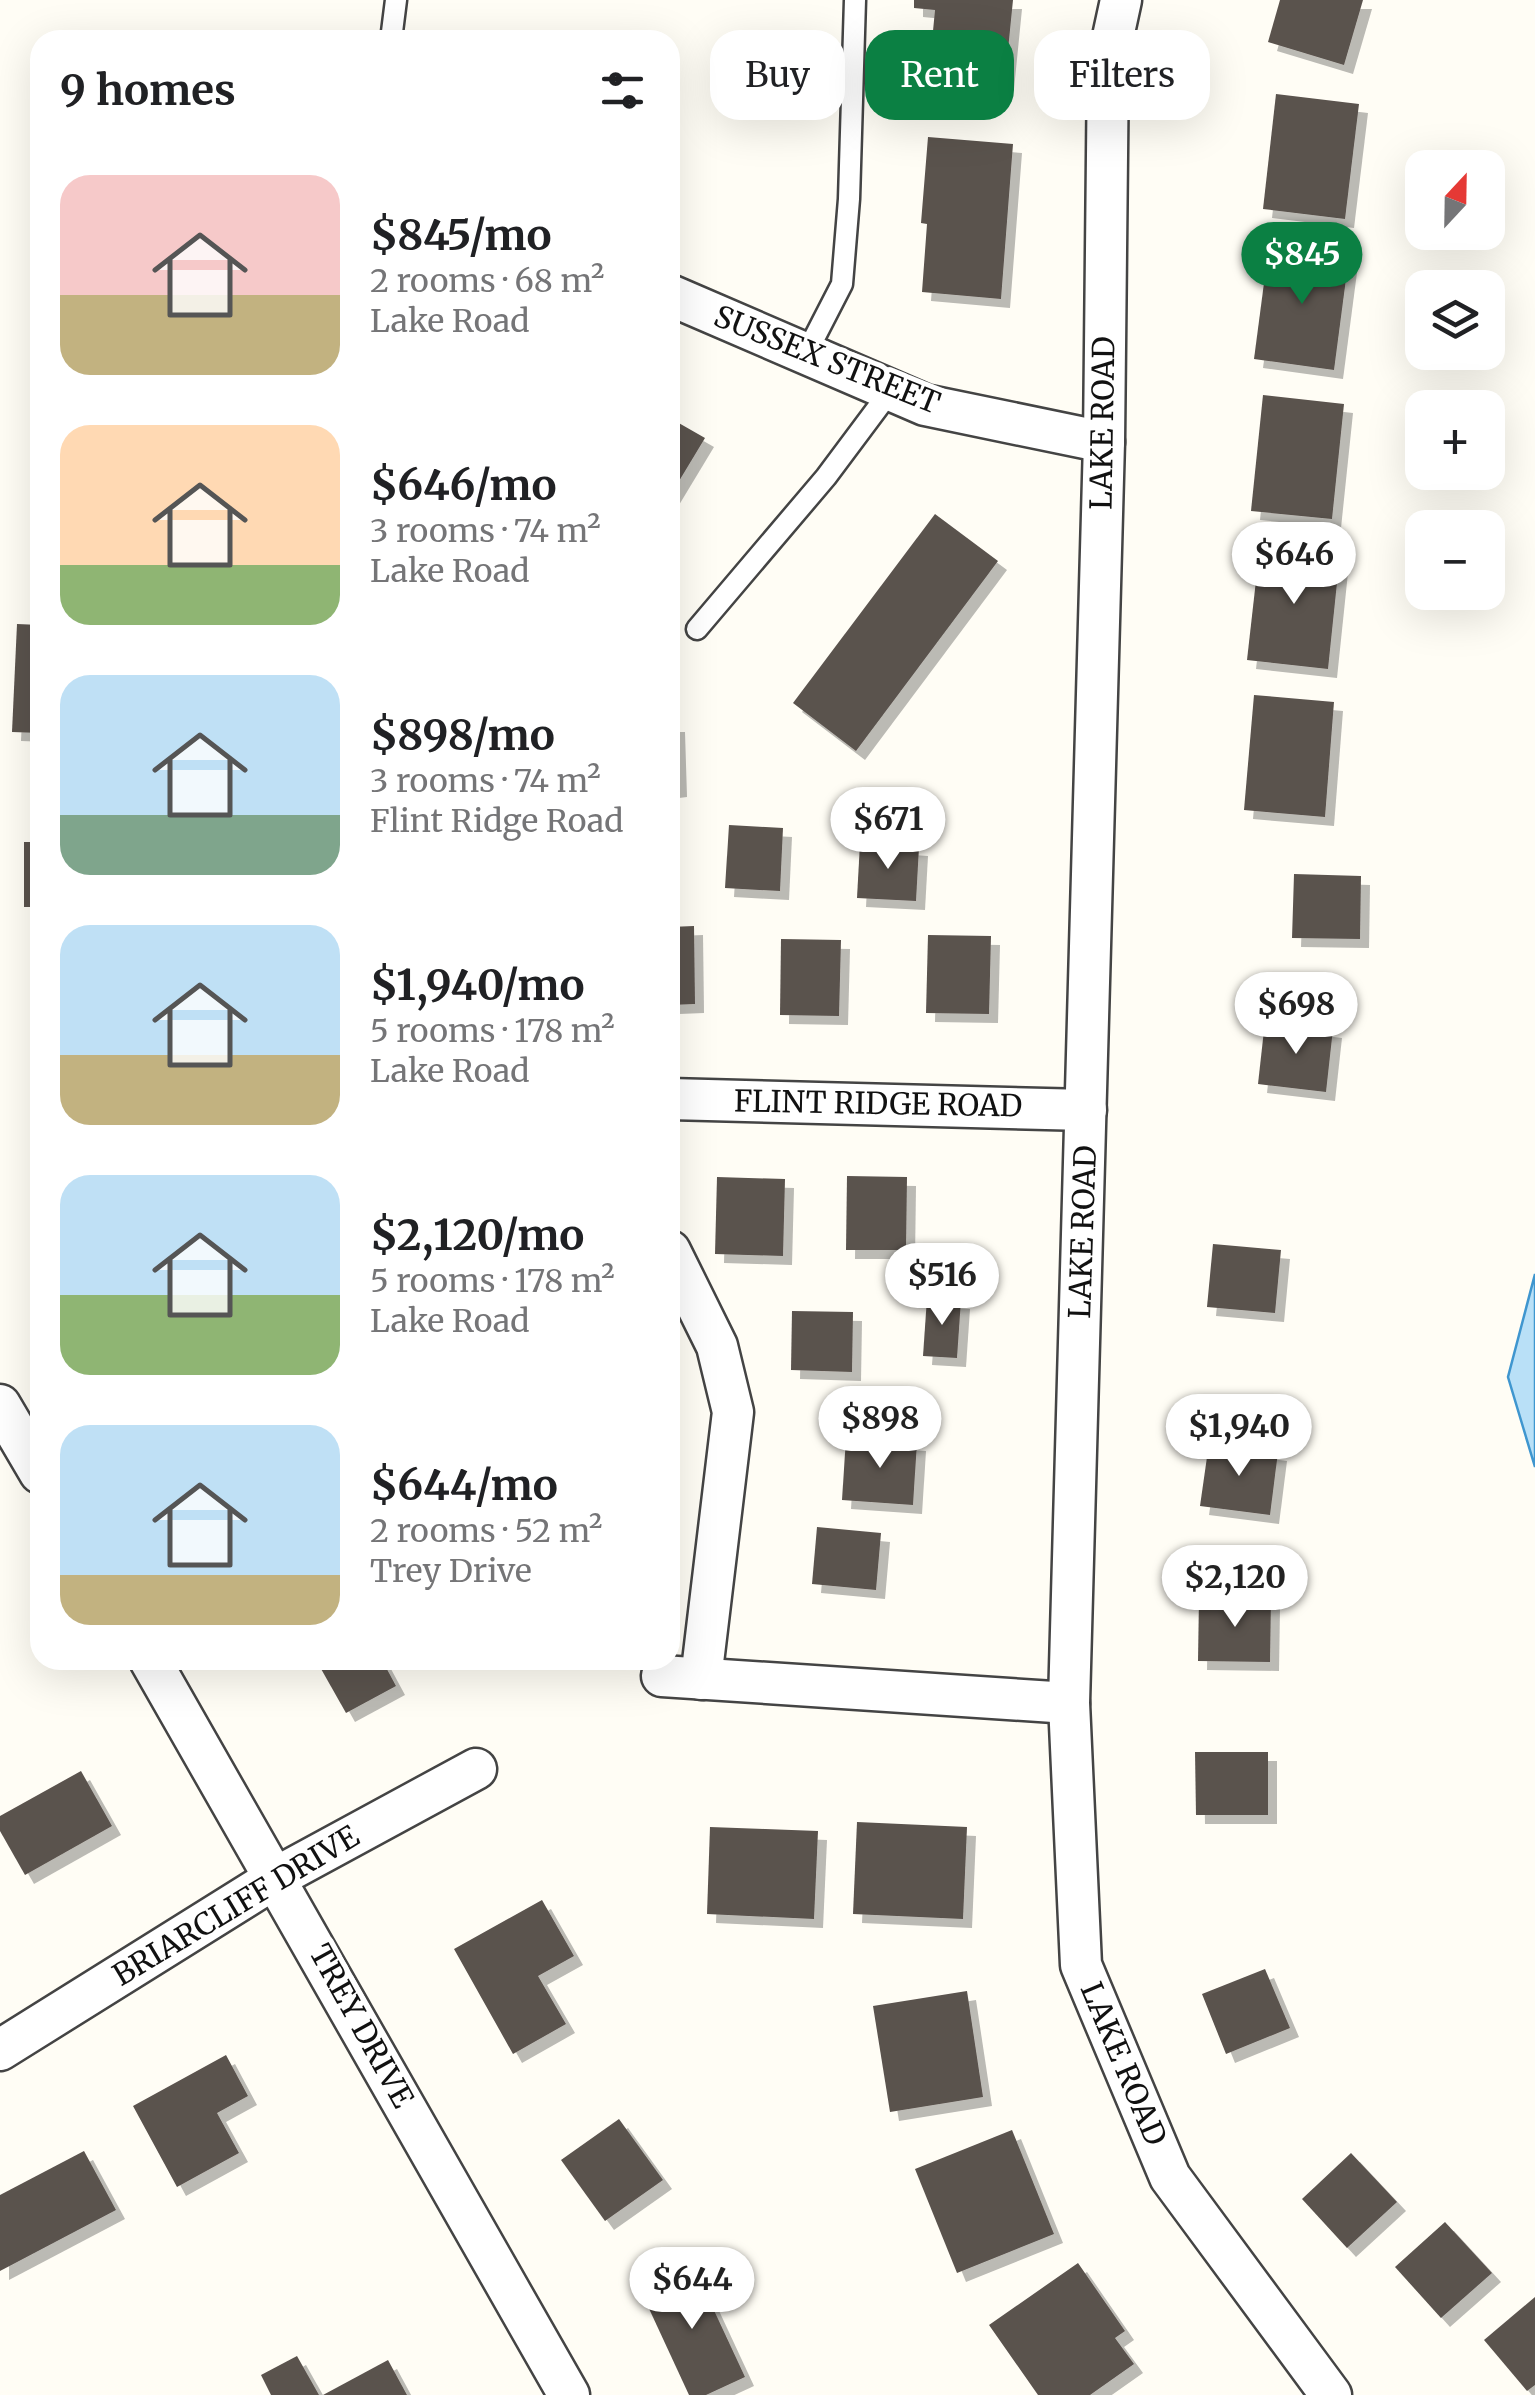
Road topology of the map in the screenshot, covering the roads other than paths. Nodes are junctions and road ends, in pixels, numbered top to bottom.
1 (396, 0) edge
2 (855, 0) edge
3 (1121, 0) edge
4 (392, 30) edge
5 (680, 299) edge
6 (806, 354) junction
7 (891, 390) junction
8 (1104, 442) junction
9 (697, 629) dead end
10 (680, 1099) edge
11 (1086, 1110) junction
12 (680, 1271) edge
13 (0, 1405) edge
14 (30, 1456) edge
15 (156, 1670) edge
16 (1069, 1703) junction
17 (476, 1769) dead end
18 (277, 1877) junction
19 (0, 2050) edge
20 (569, 2395) edge
21 (1332, 2395) edge

1 - 4 lane
2 - 6 lane
3 - 8 street, LAKE ROAD
5 - 6 street, SUSSEX STREET
6 - 7 street, SUSSEX STREET
7 - 8 street, SUSSEX STREET
7 - 9 lane
8 - 11 street, LAKE ROAD
10 - 11 street, FLINT RIDGE ROAD
11 - 16 street, LAKE ROAD
12 - 16 street
13 - 14 street
15 - 18 street, TREY DRIVE
16 - 21 street, LAKE ROAD
17 - 18 street, BRIARCLIFF DRIVE
18 - 19 street, BRIARCLIFF DRIVE
18 - 20 street, TREY DRIVE

